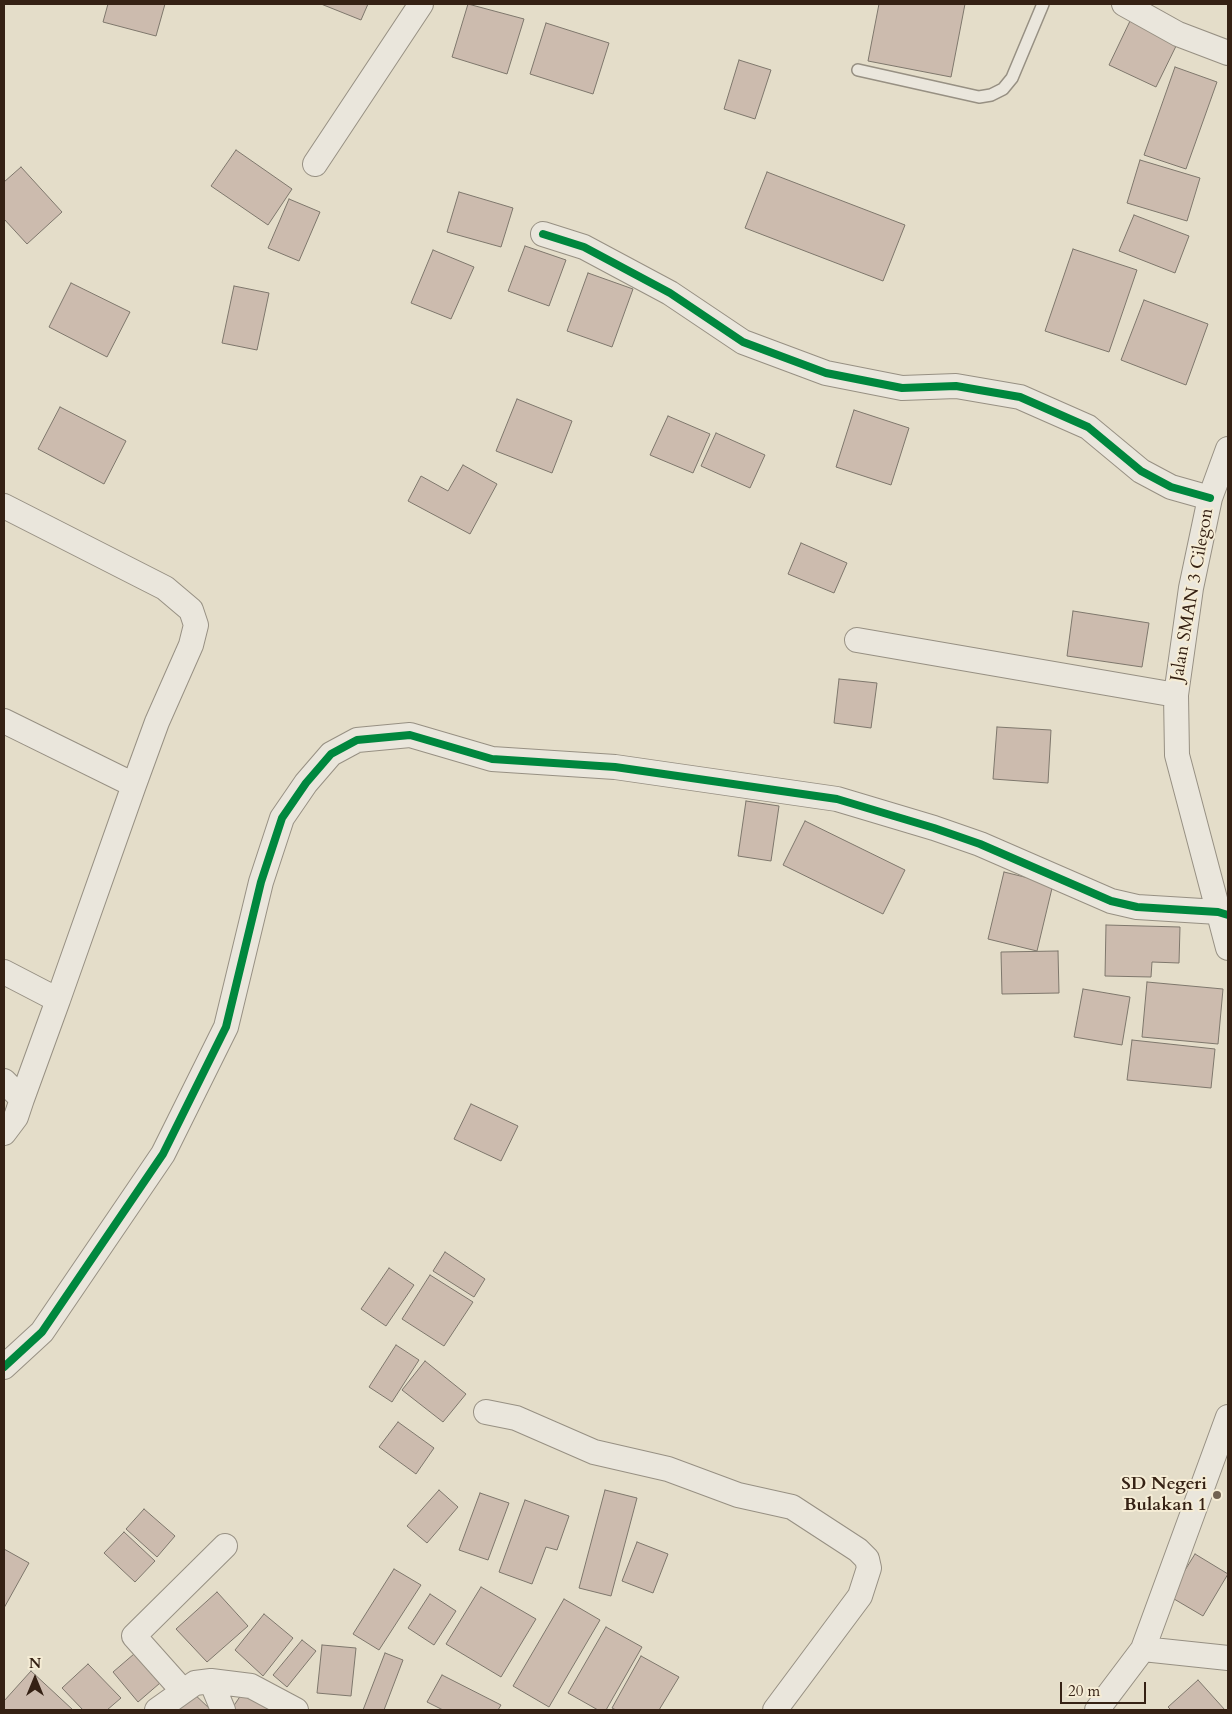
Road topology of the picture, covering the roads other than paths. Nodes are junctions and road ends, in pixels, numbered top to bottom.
1 (421, 4) edge
2 (1043, 4) edge
3 (1124, 4) edge
4 (1228, 52) edge
5 (858, 70) dead end
6 (315, 164) dead end
7 (543, 234) dead end
8 (1228, 449) edge
9 (1210, 498) junction
10 (4, 506) edge
11 (856, 640) dead end
12 (1176, 695) junction
13 (4, 721) edge
14 (134, 785) junction
15 (1223, 914) edge
16 (1228, 948) edge
17 (4, 972) edge
18 (58, 1000) junction
19 (4, 1081) edge
20 (22, 1099) junction
21 (4, 1133) edge
22 (4, 1367) edge
23 (486, 1412) dead end
24 (1228, 1417) edge
25 (225, 1546) dead end
26 (1143, 1650) junction
27 (1228, 1658) edge
28 (211, 1681) junction
29 (183, 1691) junction
30 (158, 1710) edge
31 (223, 1710) edge
32 (296, 1710) edge
33 (775, 1710) edge
34 (1097, 1710) edge

1 - 6 street
2 - 5 lane
3 - 4 street
7 - 9 street
8 - 9 street, Jalan SMAN 3 Cilegon
9 - 12 street, Jalan SMAN 3 Cilegon
10 - 14 street
11 - 12 street
12 - 15 street, Jalan SMAN 3 Cilegon
13 - 14 street
14 - 18 street
15 - 16 street, Jalan SMAN 3 Cilegon
15 - 22 street
17 - 18 street
18 - 20 street
19 - 20 street
20 - 21 street
23 - 33 street
24 - 26 street
25 - 29 street
26 - 27 street
26 - 34 street
28 - 29 street
28 - 31 street
28 - 32 street
29 - 30 street

